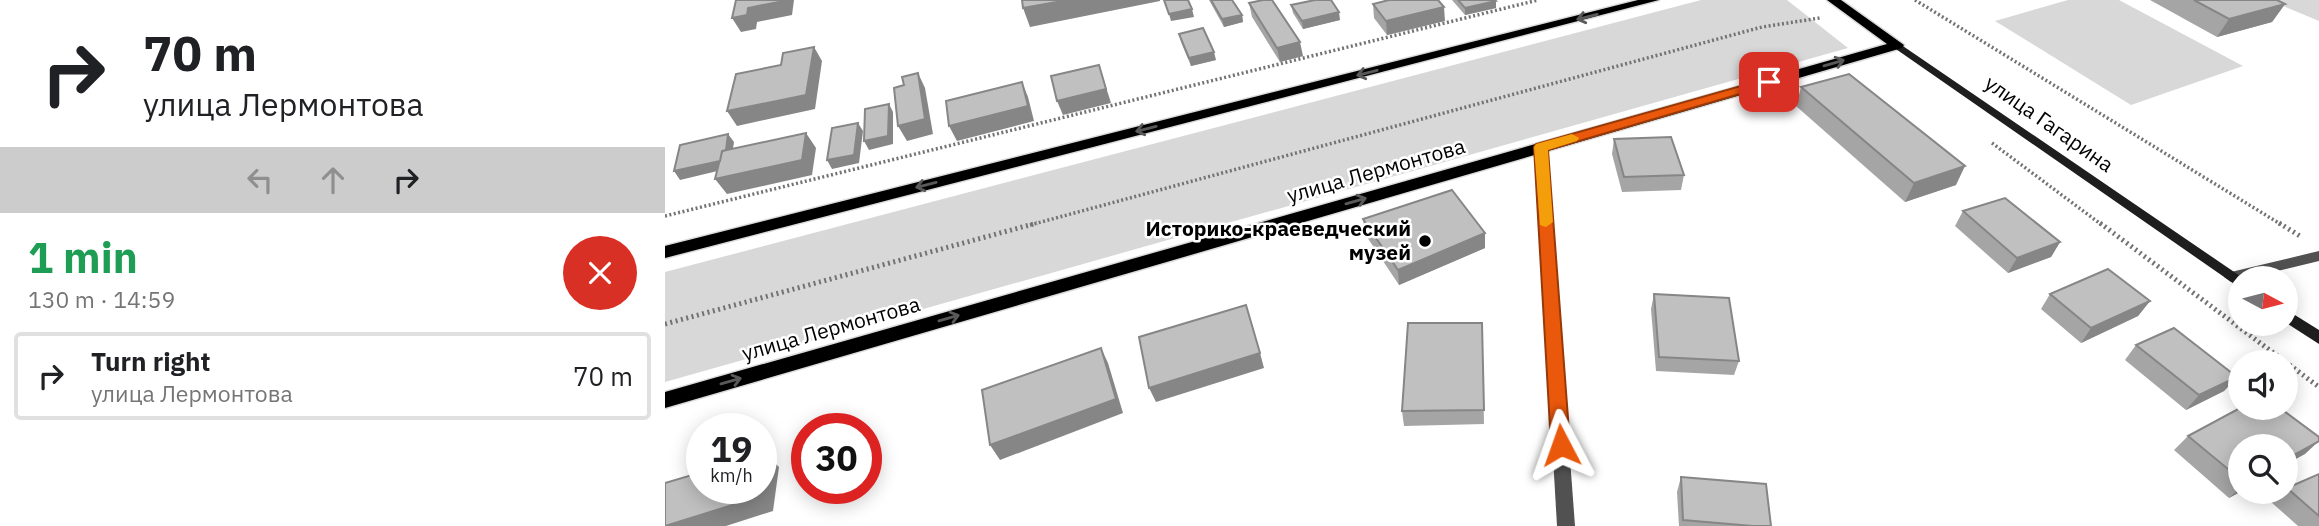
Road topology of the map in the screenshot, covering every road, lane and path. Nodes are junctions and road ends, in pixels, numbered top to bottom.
1 (1538, 0) edge
2 (1653, 0) edge
3 (1833, 0) edge
4 (1915, 0) edge
5 (1816, 11) dead end
6 (1897, 45) junction
7 (1991, 142) dead end
8 (1541, 147) junction
9 (665, 216) edge
10 (2307, 240) dead end
11 (665, 252) edge
12 (2319, 256) edge
13 (2284, 266) edge
14 (2228, 274) edge
15 (2298, 323) edge
16 (665, 324) edge
17 (2319, 338) edge
18 (2319, 387) edge
19 (665, 400) edge
20 (1566, 526) edge

1 - 9 path
2 -> 11 main road
3 - 6 main road, улица Гагарина
4 - 10 path
5 - 16 path
8 -> 6 main road, улица Лермонтова
6 - 14 main road, улица Гагарина
7 - 18 path
19 -> 8 main road, улица Лермонтова
8 - 20 street
12 - 13 street
15 - 17 main road

